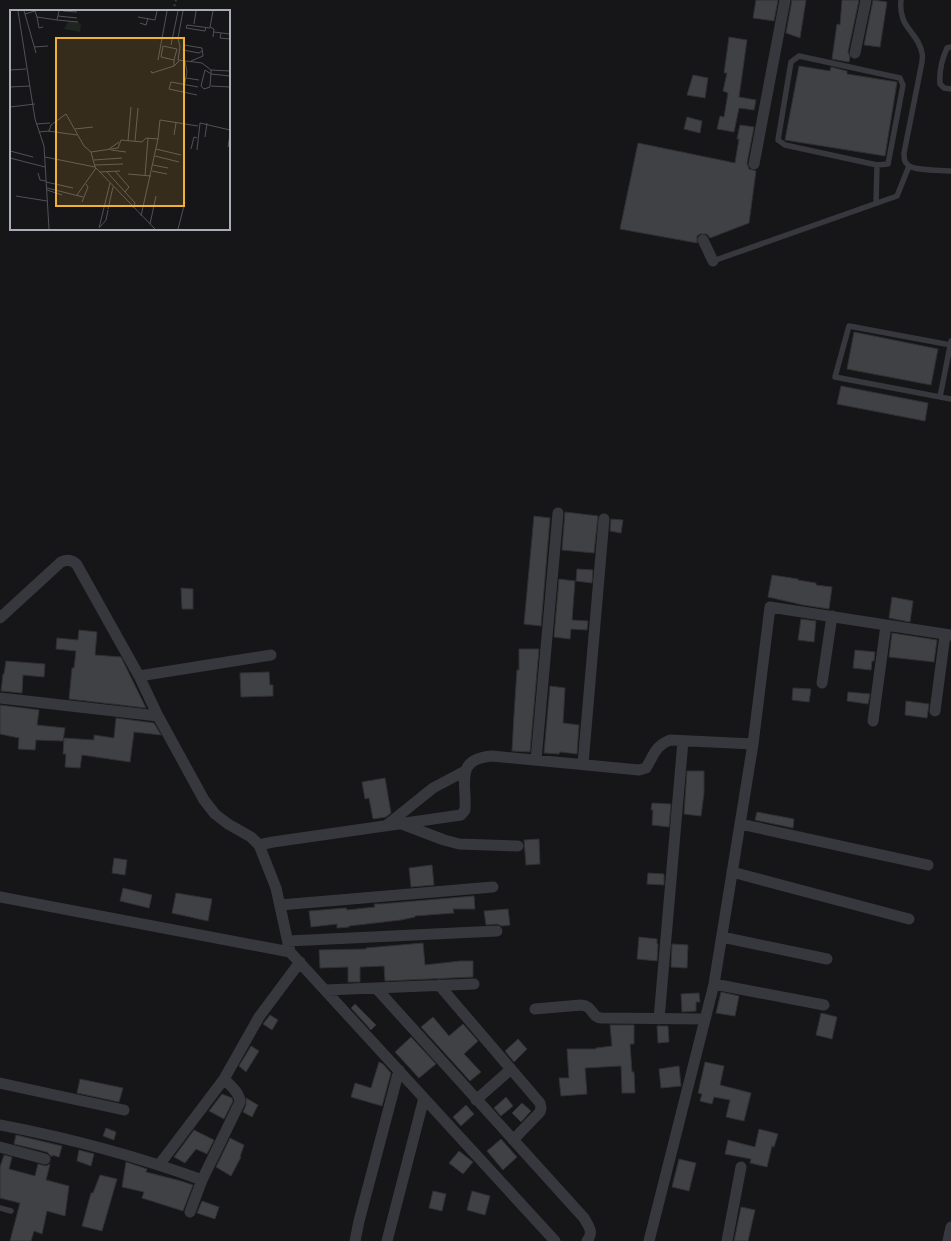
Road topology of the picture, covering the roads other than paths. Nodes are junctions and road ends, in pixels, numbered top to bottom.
1 (785, 0) edge
2 (866, 0) edge
3 (901, 0) edge
4 (951, 47) edge
5 (855, 53) dead end
6 (951, 89) edge
7 (754, 164) dead end
8 (877, 164) junction
9 (909, 166) junction
10 (951, 171) edge
11 (876, 203) junction
12 (703, 240) dead end
13 (713, 261) joint
14 (951, 344) edge
15 (940, 397) junction
16 (951, 400) edge
17 (558, 514) dead end
18 (604, 519) dead end
19 (832, 616) junction
20 (0, 618) edge
21 (886, 625) junction
22 (948, 635) edge
23 (271, 655) dead end
24 (139, 676) junction
25 (822, 683) dead end
26 (0, 698) edge
27 (935, 711) dead end
28 (158, 716) junction
29 (873, 721) dead end
30 (683, 741) junction
31 (753, 744) junction
32 (536, 760) junction
33 (583, 764) junction
34 (465, 771) junction
35 (400, 824) junction
36 (740, 824) junction
37 (387, 826) junction
38 (259, 845) junction
39 (518, 846) dead end
40 (928, 865) dead end
41 (732, 872) junction
42 (493, 887) dead end
43 (0, 897) edge
44 (280, 905) junction
45 (909, 918) dead end
46 (497, 931) dead end
47 (722, 937) junction
48 (289, 946) junction
49 (827, 959) dead end
50 (300, 962) junction
51 (474, 984) dead end
52 (714, 984) junction
53 (439, 985) junction
54 (376, 988) junction
55 (326, 990) junction
56 (824, 1005) dead end
57 (535, 1010) dead end
58 (658, 1019) junction
59 (705, 1019) junction
60 (510, 1069) junction
61 (399, 1070) junction
62 (224, 1079) junction
63 (0, 1083) edge
64 (424, 1098) junction
65 (476, 1100) junction
66 (124, 1110) dead end
67 (0, 1124) edge
68 (513, 1140) junction
69 (0, 1147) edge
70 (45, 1159) dead end
71 (159, 1165) junction
72 (741, 1167) dead end
73 (202, 1180) junction
74 (0, 1208) edge
75 (11, 1211) dead end
76 (190, 1212) dead end
77 (951, 1227) edge
78 (355, 1241) edge
79 (388, 1241) edge
80 (555, 1241) edge
81 (587, 1241) edge
82 (649, 1241) edge
83 (727, 1241) edge
84 (948, 1241) edge

1 - 7 street
2 - 5 street
3 - 9 lane
4 - 6 lane
8 - 8 lane
8 - 11 lane
9 - 10 lane
9 - 11 lane
11 - 13 lane
12 - 13 street
14 - 15 lane
14 - 15 lane
15 - 16 lane
17 - 32 street
18 - 33 street
19 - 21 street
19 - 25 street
19 - 31 street
20 - 24 street
21 - 22 street
21 - 29 street
22 - 27 street
23 - 24 street
24 - 28 street
26 - 28 street
28 - 38 street
30 - 31 street
30 - 33 street
30 - 58 street
31 - 36 street
32 - 33 street
32 - 34 street
34 - 35 street
34 - 37 street
35 - 37 street
35 - 39 street
36 - 40 street
36 - 41 street
37 - 38 street
38 - 44 street
41 - 45 street
41 - 47 street
42 - 44 street
43 - 48 street
44 - 48 street
46 - 48 street
47 - 49 street
47 - 52 street
48 - 50 street
50 - 55 street
50 - 62 street
51 - 53 street
52 - 56 street
52 - 59 street
53 - 54 street
53 - 60 street
54 - 55 street
54 - 65 street
55 - 61 street
57 - 58 street
58 - 59 street
59 - 82 street
60 - 65 street
60 - 68 street
61 - 64 street
61 - 78 street
62 - 71 street
62 - 73 street
63 - 66 street
64 - 79 street
64 - 80 street
65 - 68 street
67 - 71 street
68 - 81 street
69 - 70 street
71 - 73 street
72 - 83 street
73 - 76 street
74 - 75 lane
77 - 84 street

